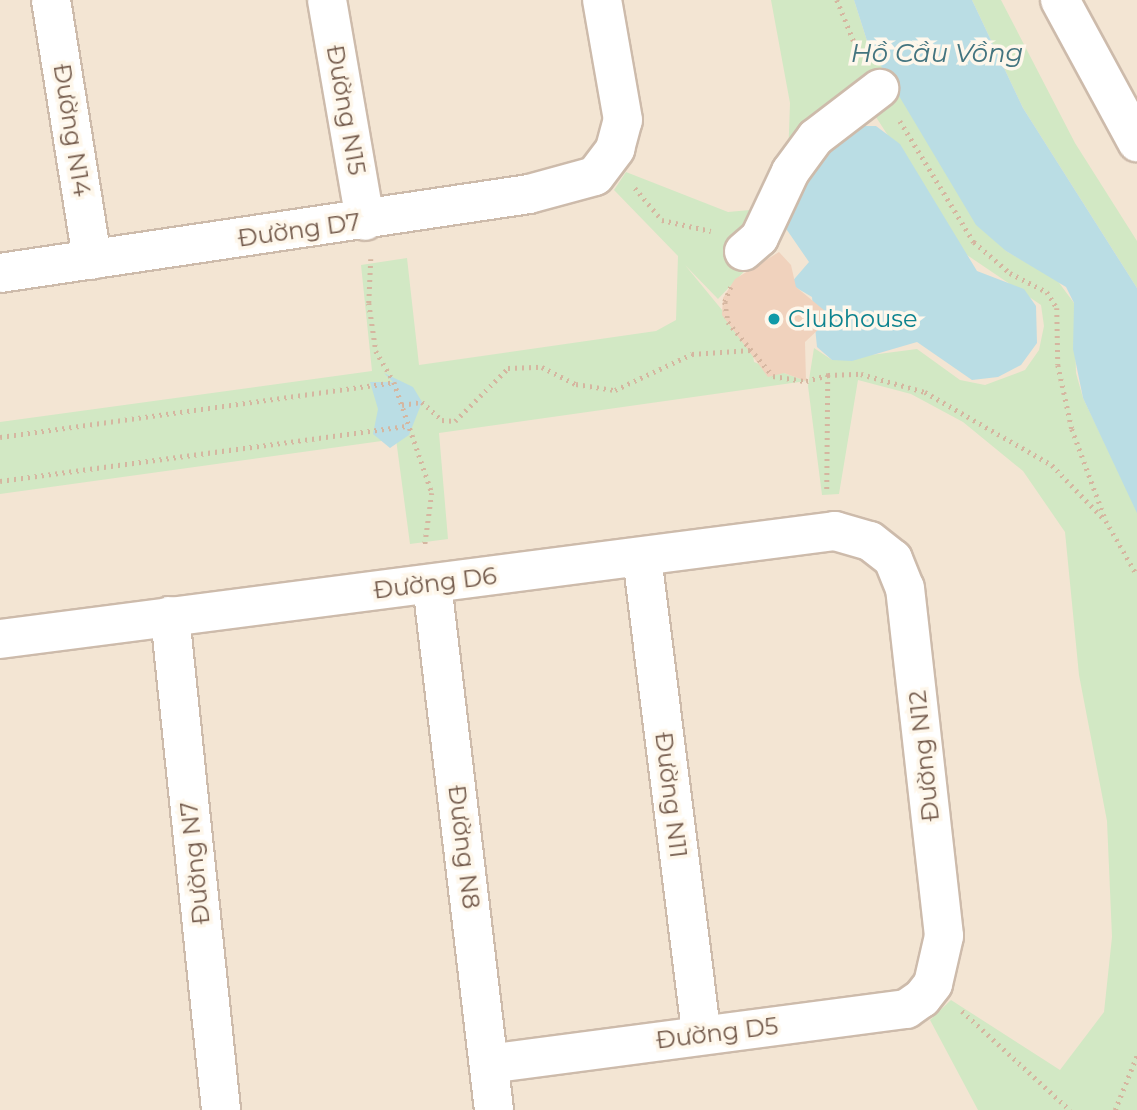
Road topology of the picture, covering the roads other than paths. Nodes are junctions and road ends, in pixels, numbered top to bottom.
1 (51, 0) edge
2 (327, 0) edge
3 (602, 0) edge
4 (1060, 0) edge
5 (879, 88) road end
6 (1137, 142) edge
7 (365, 221) junction
8 (743, 251) road end
9 (92, 260) junction
10 (0, 273) edge
11 (852, 536) joint
12 (642, 556) junction
13 (432, 584) junction
14 (170, 616) junction
15 (0, 639) edge
16 (933, 984) joint
17 (701, 1034) junction
18 (491, 1064) junction
19 (221, 1110) edge
20 (494, 1110) edge

1 - 9 street, Đường N14
2 - 7 street, Đường N15
3 - 7 street, Đường D7
4 - 6 street
5 - 8 street
7 - 9 street, Đường D7
9 - 10 street, Đường D7
11 - 12 street, Đường D6
11 - 16 street, Đường N12
12 - 13 street, Đường D6
12 - 17 street, Đường N11
13 - 14 street, Đường D6
13 - 18 street, Đường N8
14 - 15 street, Đường D6
14 - 19 street, Đường N7
16 - 17 street, Đường D5
17 - 18 street, Đường D5
18 - 20 street, Đường N8

